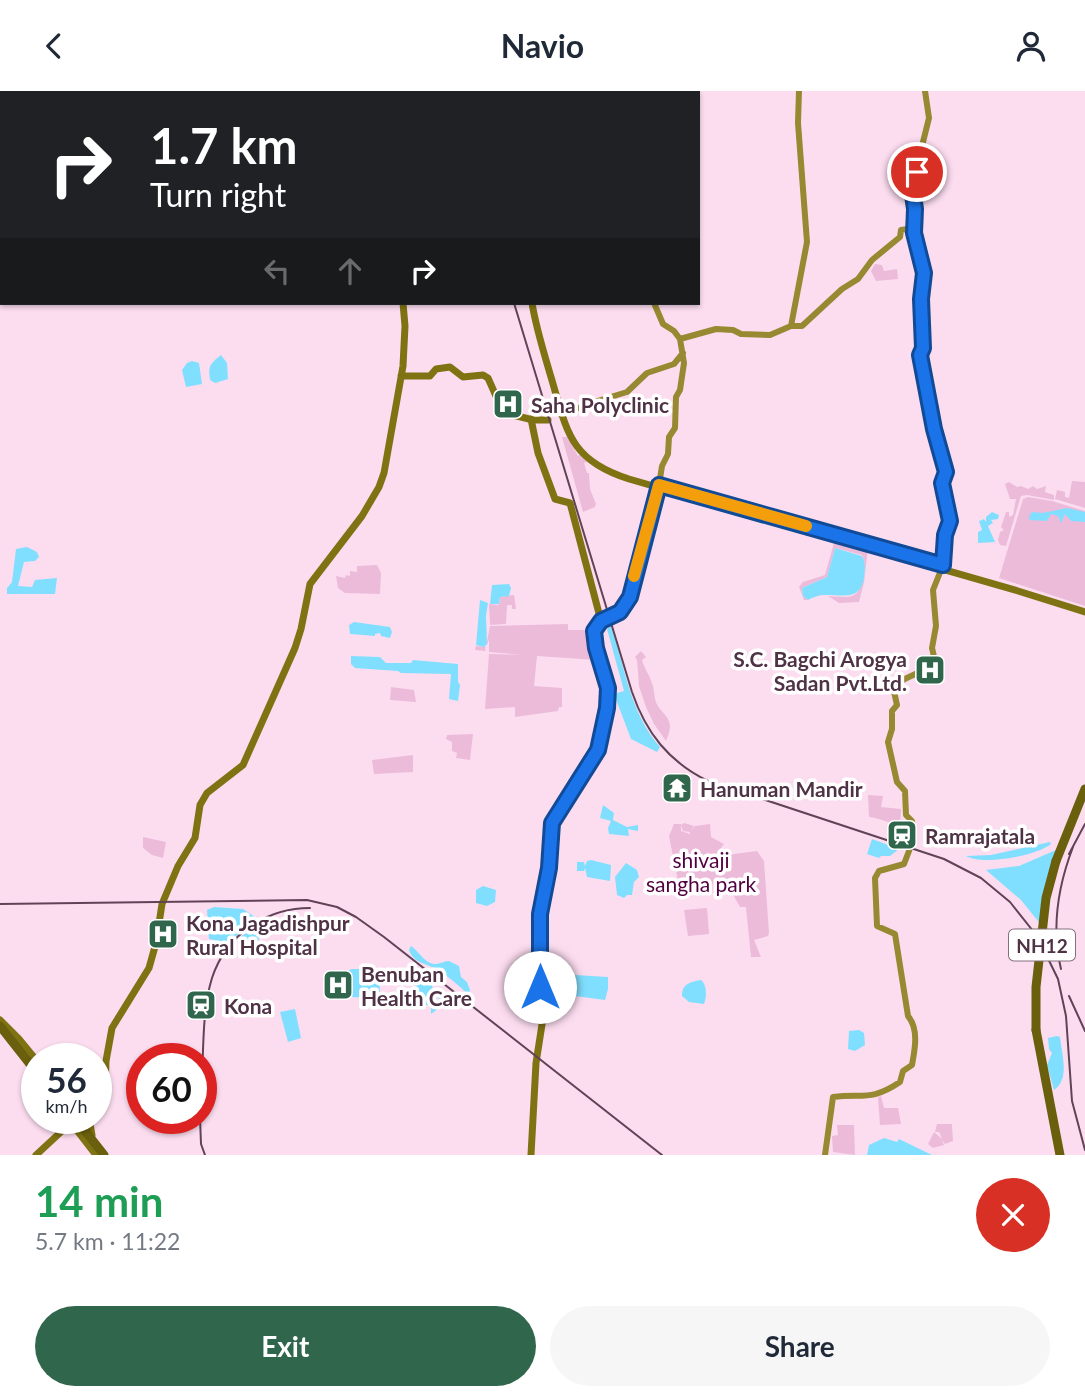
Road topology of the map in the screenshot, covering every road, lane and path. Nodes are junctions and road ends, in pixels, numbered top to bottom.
1 (799, 91) edge
2 (925, 91) edge
3 (914, 228) junction
4 (403, 305) edge
5 (532, 305) edge
6 (655, 305) edge
7 (791, 326) junction
8 (680, 339) junction
9 (682, 353) junction
10 (401, 376) junction
11 (556, 417) junction
12 (531, 419) junction
13 (659, 486) junction
14 (943, 567) junction
15 (1085, 611) edge
16 (601, 621) junction
17 (1085, 792) edge
18 (1, 1024) edge
19 (108, 1043) edge
20 (21, 1047) edge
21 (21, 1052) edge
22 (80, 1134) edge
23 (85, 1134) edge
24 (92, 1135) edge
25 (56, 1136) joint
26 (82, 1138) junction
27 (36, 1155) edge
28 (102, 1155) edge
29 (531, 1155) edge
30 (825, 1155) edge
31 (1061, 1155) edge

1 - 7 main road
2 - 3 main road
3 - 7 main road
3 - 14 main road
4 - 10 main road
5 - 11 main road
6 - 8 main road
7 - 8 main road
8 - 9 main road
9 - 11 main road
9 - 13 main road
10 - 12 main road
10 - 19 main road
11 - 12 main road
11 - 13 main road
12 - 16 main road
13 - 14 main road
13 - 16 main road
14 - 15 main road
14 - 30 main road
16 - 29 main road
17 - 31 highway, NH12, bridge
18 - 20 highway
18 - 21 main road
22 - 26 main road
23 - 28 highway, bridge
24 - 28 main road
25 - 26 main road
25 - 27 main road
26 - 28 main road

